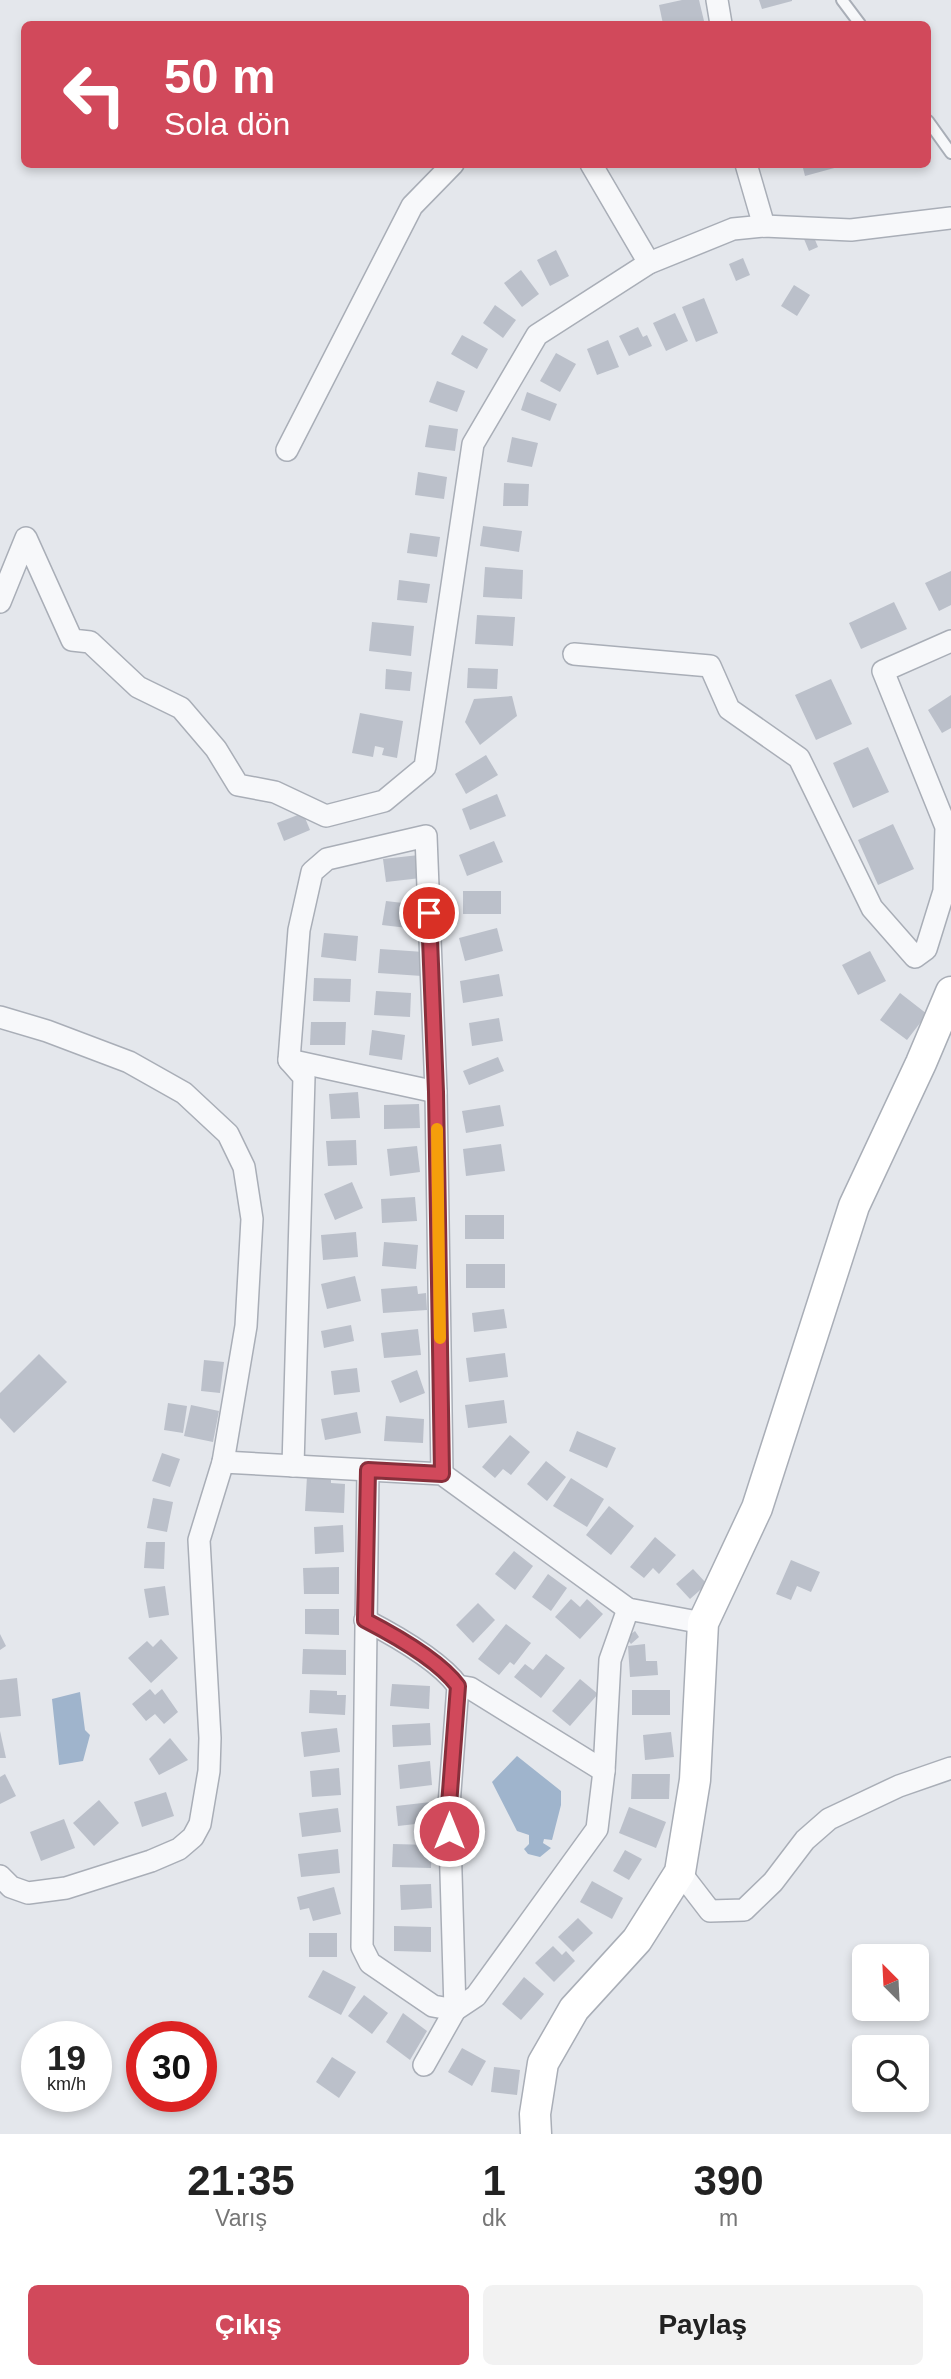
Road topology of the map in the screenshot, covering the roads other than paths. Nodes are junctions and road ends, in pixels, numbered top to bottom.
1 (717, 0) edge
2 (842, 0) edge
3 (720, 21) edge
4 (858, 21) edge
5 (931, 125) edge
6 (951, 153) edge
7 (449, 168) edge
8 (593, 168) edge
9 (747, 168) edge
10 (951, 218) edge
11 (764, 226) junction
12 (649, 264) junction
13 (287, 450) dead end
14 (0, 602) edge
15 (951, 641) edge
16 (574, 654) dead end
17 (949, 825) edge
18 (951, 992) edge
19 (0, 1017) edge
20 (289, 1060) junction
21 (436, 1092) junction
22 (223, 1462) junction
23 (293, 1466) junction
24 (368, 1470) junction
25 (442, 1474) junction
26 (628, 1609) junction
27 (365, 1620) junction
28 (703, 1622) junction
29 (458, 1686) junction
30 (951, 1768) edge
31 (604, 1771) junction
32 (680, 1872) junction
33 (0, 1876) edge
34 (455, 2010) junction
35 (424, 2065) dead end
36 (536, 2134) edge

1 - 3 street
2 - 4 lane
5 - 6 lane
7 - 13 street
8 - 12 street
9 - 11 street
10 - 11 street
11 - 12 street
12 - 14 street
15 - 17 street
16 - 17 street
18 - 28 main road
19 - 22 street
20 - 21 street
20 - 21 street
20 - 23 street
21 - 25 street
22 - 23 street
22 - 33 street
23 - 24 street
24 - 25 street
24 - 27 street
25 - 26 street
26 - 28 street
26 - 31 street
27 - 29 street
27 - 34 street
28 - 32 main road
29 - 31 street
29 - 34 street
30 - 32 street
31 - 34 street
32 - 36 main road
34 - 35 street

